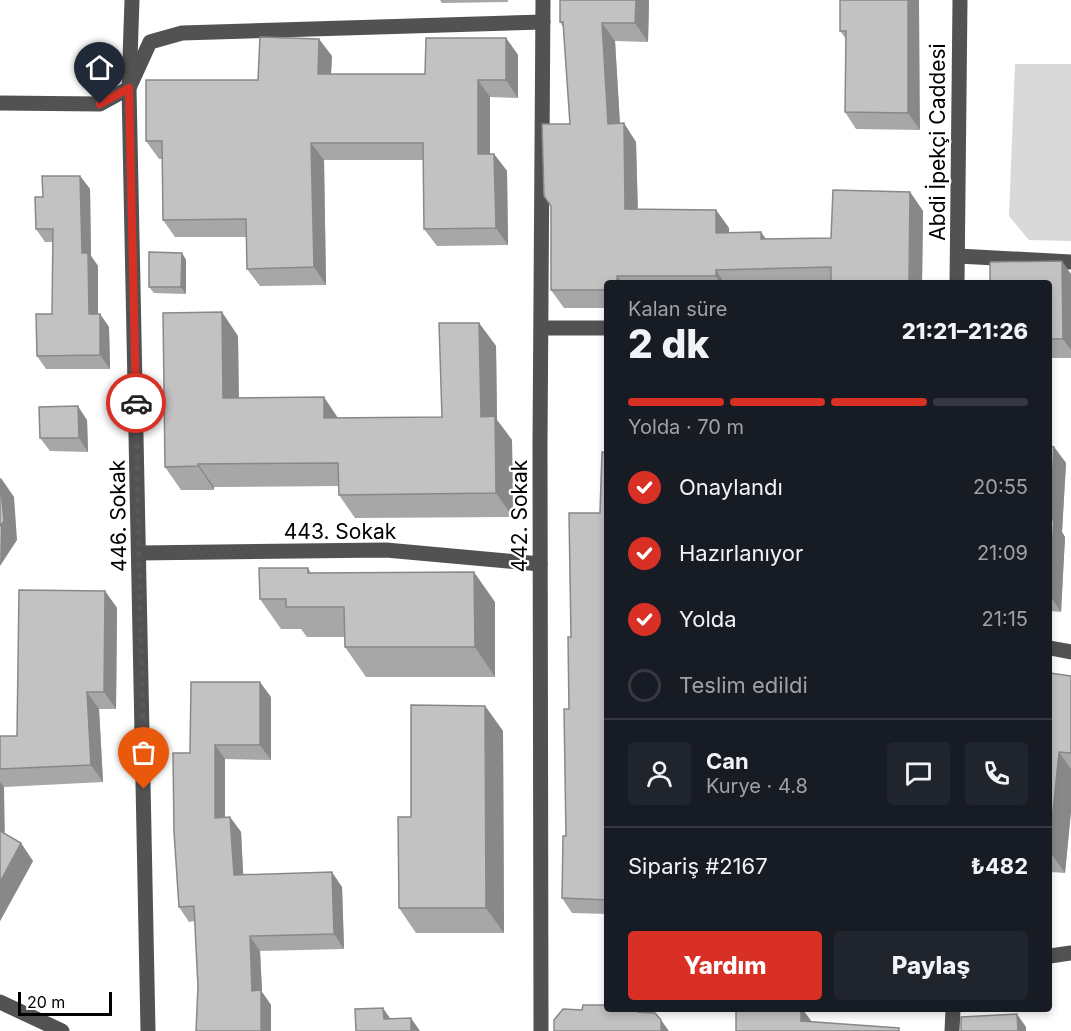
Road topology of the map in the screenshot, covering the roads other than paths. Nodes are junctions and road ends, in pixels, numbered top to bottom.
1 (132, 0) edge
2 (543, 0) edge
3 (960, 0) edge
4 (543, 22) junction
5 (129, 88) junction
6 (0, 103) edge
7 (958, 256) junction
8 (1071, 262) edge
9 (957, 280) edge
10 (542, 328) junction
11 (604, 328) edge
12 (140, 553) junction
13 (540, 564) junction
14 (1052, 648) edge
15 (1071, 652) edge
16 (1071, 953) edge
17 (1052, 956) edge
18 (0, 1002) edge
19 (954, 1012) edge
20 (62, 1031) edge
21 (148, 1031) edge
22 (541, 1031) edge
23 (952, 1031) edge

1 - 5 street, 446. Sokak
2 - 4 street, 442. Sokak
3 - 7 street, Abdi İpekçi Caddesi
4 - 5 street
4 - 10 street, 442. Sokak
5 - 6 street
5 - 12 street, 446. Sokak
7 - 8 street
7 - 9 street, Abdi İpekçi Caddesi
10 - 11 street
10 - 13 street, 442. Sokak
12 - 13 street, 443. Sokak
12 - 21 street, 446. Sokak
13 - 22 street, 442. Sokak
14 - 15 street
16 - 17 street
18 - 20 street
19 - 23 street

